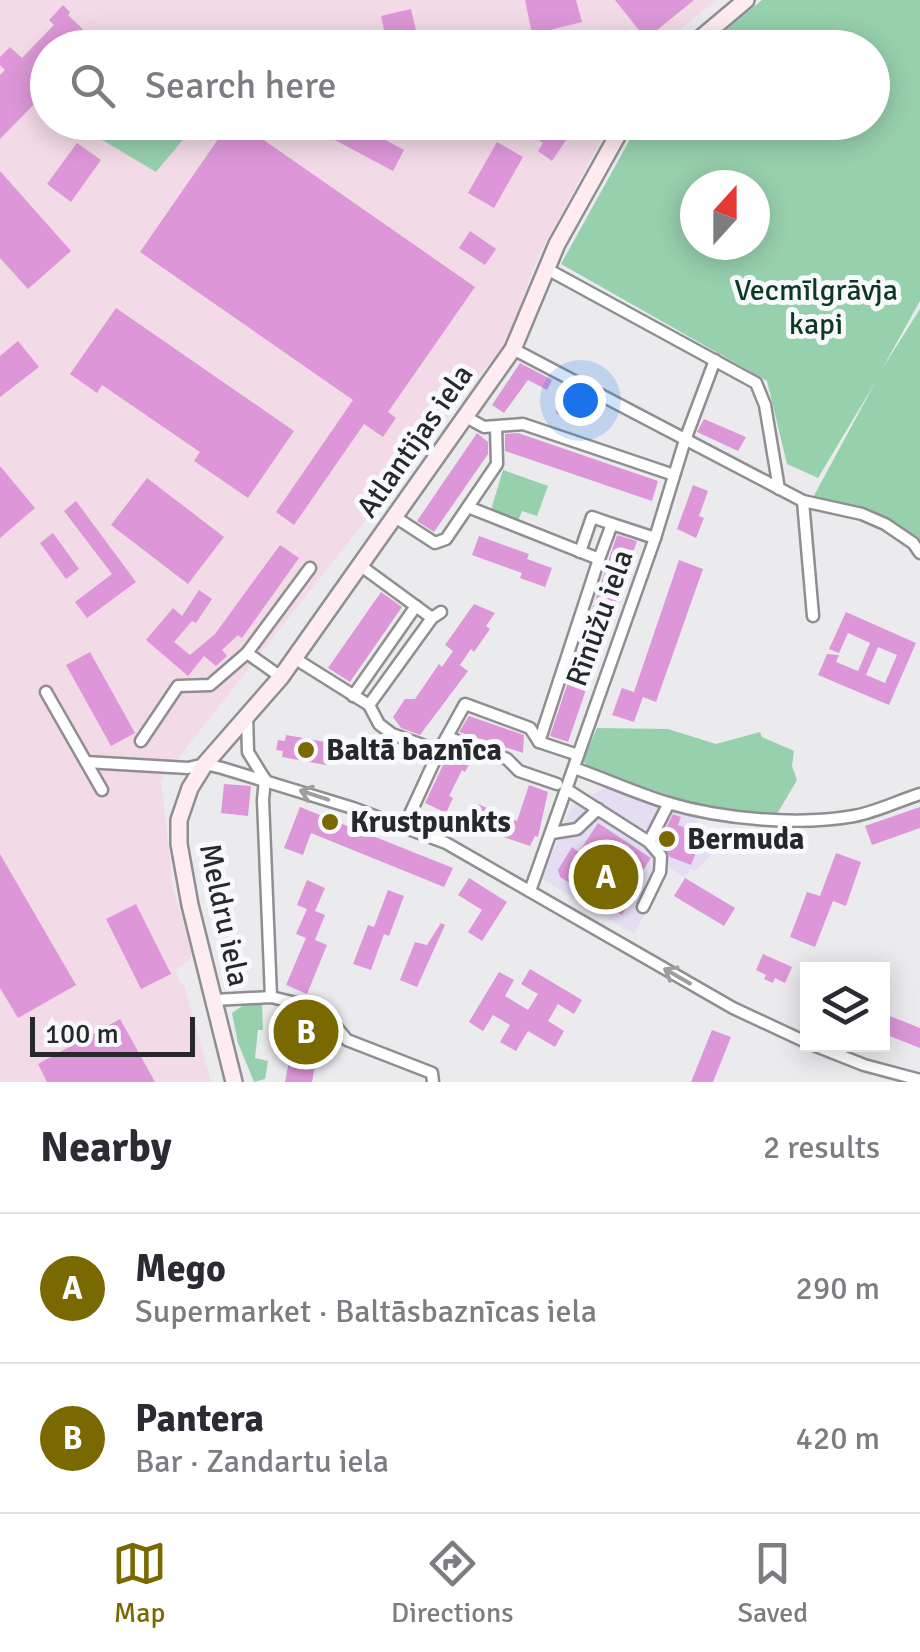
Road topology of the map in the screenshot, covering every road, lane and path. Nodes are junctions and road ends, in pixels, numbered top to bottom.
1 (746, 0) edge
2 (710, 30) edge
3 (616, 140) edge
4 (547, 268) junction
5 (514, 349) junction
6 (716, 360) junction
7 (466, 418) junction
8 (496, 428) junction
9 (685, 440) junction
10 (674, 475) junction
11 (779, 489) junction
12 (803, 501) junction
13 (468, 507) junction
14 (396, 517) junction
15 (612, 524) junction
16 (655, 538) junction
17 (916, 548) edge
18 (580, 552) junction
19 (600, 559) junction
20 (360, 566) junction
21 (310, 568) dead end
22 (416, 606) junction
23 (813, 616) dead end
24 (247, 653) junction
25 (294, 658) junction
26 (281, 677) junction
27 (46, 692) dead end
28 (353, 696) junction
29 (369, 705) junction
30 (248, 715) junction
31 (448, 737) junction
32 (140, 742) dead end
33 (539, 742) junction
34 (439, 752) junction
35 (578, 755) junction
36 (86, 762) junction
37 (205, 764) junction
38 (574, 768) junction
39 (265, 779) junction
40 (562, 787) junction
41 (102, 790) dead end
42 (920, 794) edge
43 (669, 803) junction
44 (598, 808) junction
45 (404, 828) junction
46 (552, 834) junction
47 (649, 842) junction
48 (530, 891) junction
49 (642, 907) dead end
50 (271, 997) junction
51 (214, 1000) junction
52 (800, 1040) edge
53 (830, 1052) edge
54 (920, 1080) edge
55 (234, 1082) edge
56 (434, 1082) edge

1 - 2 main road
3 - 4 main road, Atlantijas iela
4 - 5 main road, Atlantijas iela
4 - 6 street
5 - 7 main road, Atlantijas iela
5 - 9 street
6 - 9 street, Rīnūžu iela
6 - 11 street
7 - 8 street
7 - 14 main road, Atlantijas iela
8 - 10 street
8 - 13 street
9 - 10 street, Rīnūžu iela
9 - 11 street
10 - 16 street, Rīnūžu iela
11 - 12 street
12 - 17 street
12 - 23 street
13 - 14 street
13 - 18 street
14 - 20 main road, Atlantijas iela
15 - 16 street
15 - 18 street
15 - 19 street
16 - 35 street, Rīnūžu iela
18 - 19 street
19 - 33 street
20 - 22 street
20 - 25 main road, Atlantijas iela
21 - 24 street
22 - 28 street
22 - 29 street
24 - 26 street
24 - 32 street
25 - 26 main road, Atlantijas iela
25 - 28 street
26 - 30 main road, Atlantijas iela
27 - 36 street
28 - 29 street
29 - 34 street
30 - 37 main road, Atlantijas iela
30 - 39 street
31 - 33 street
31 - 34 street
31 - 40 street
33 - 35 street
34 - 45 street
35 - 38 street, Rīnūžu iela
36 - 37 street
36 - 41 street
37 - 39 street
37 - 51 main road, Meldru iela
38 - 40 street, Rīnūžu iela
38 - 43 street
45 -> 39 street
39 - 50 street, Meldru iela
40 - 44 street
40 - 46 street, Rīnūžu iela
42 - 43 street
43 - 47 street
44 - 46 street
44 - 47 street
45 - 48 street
46 - 48 street, Rīnūžu iela
47 - 49 street
52 -> 48 street
50 - 51 street
50 - 56 street
51 - 55 main road, Meldru iela
53 - 54 street

